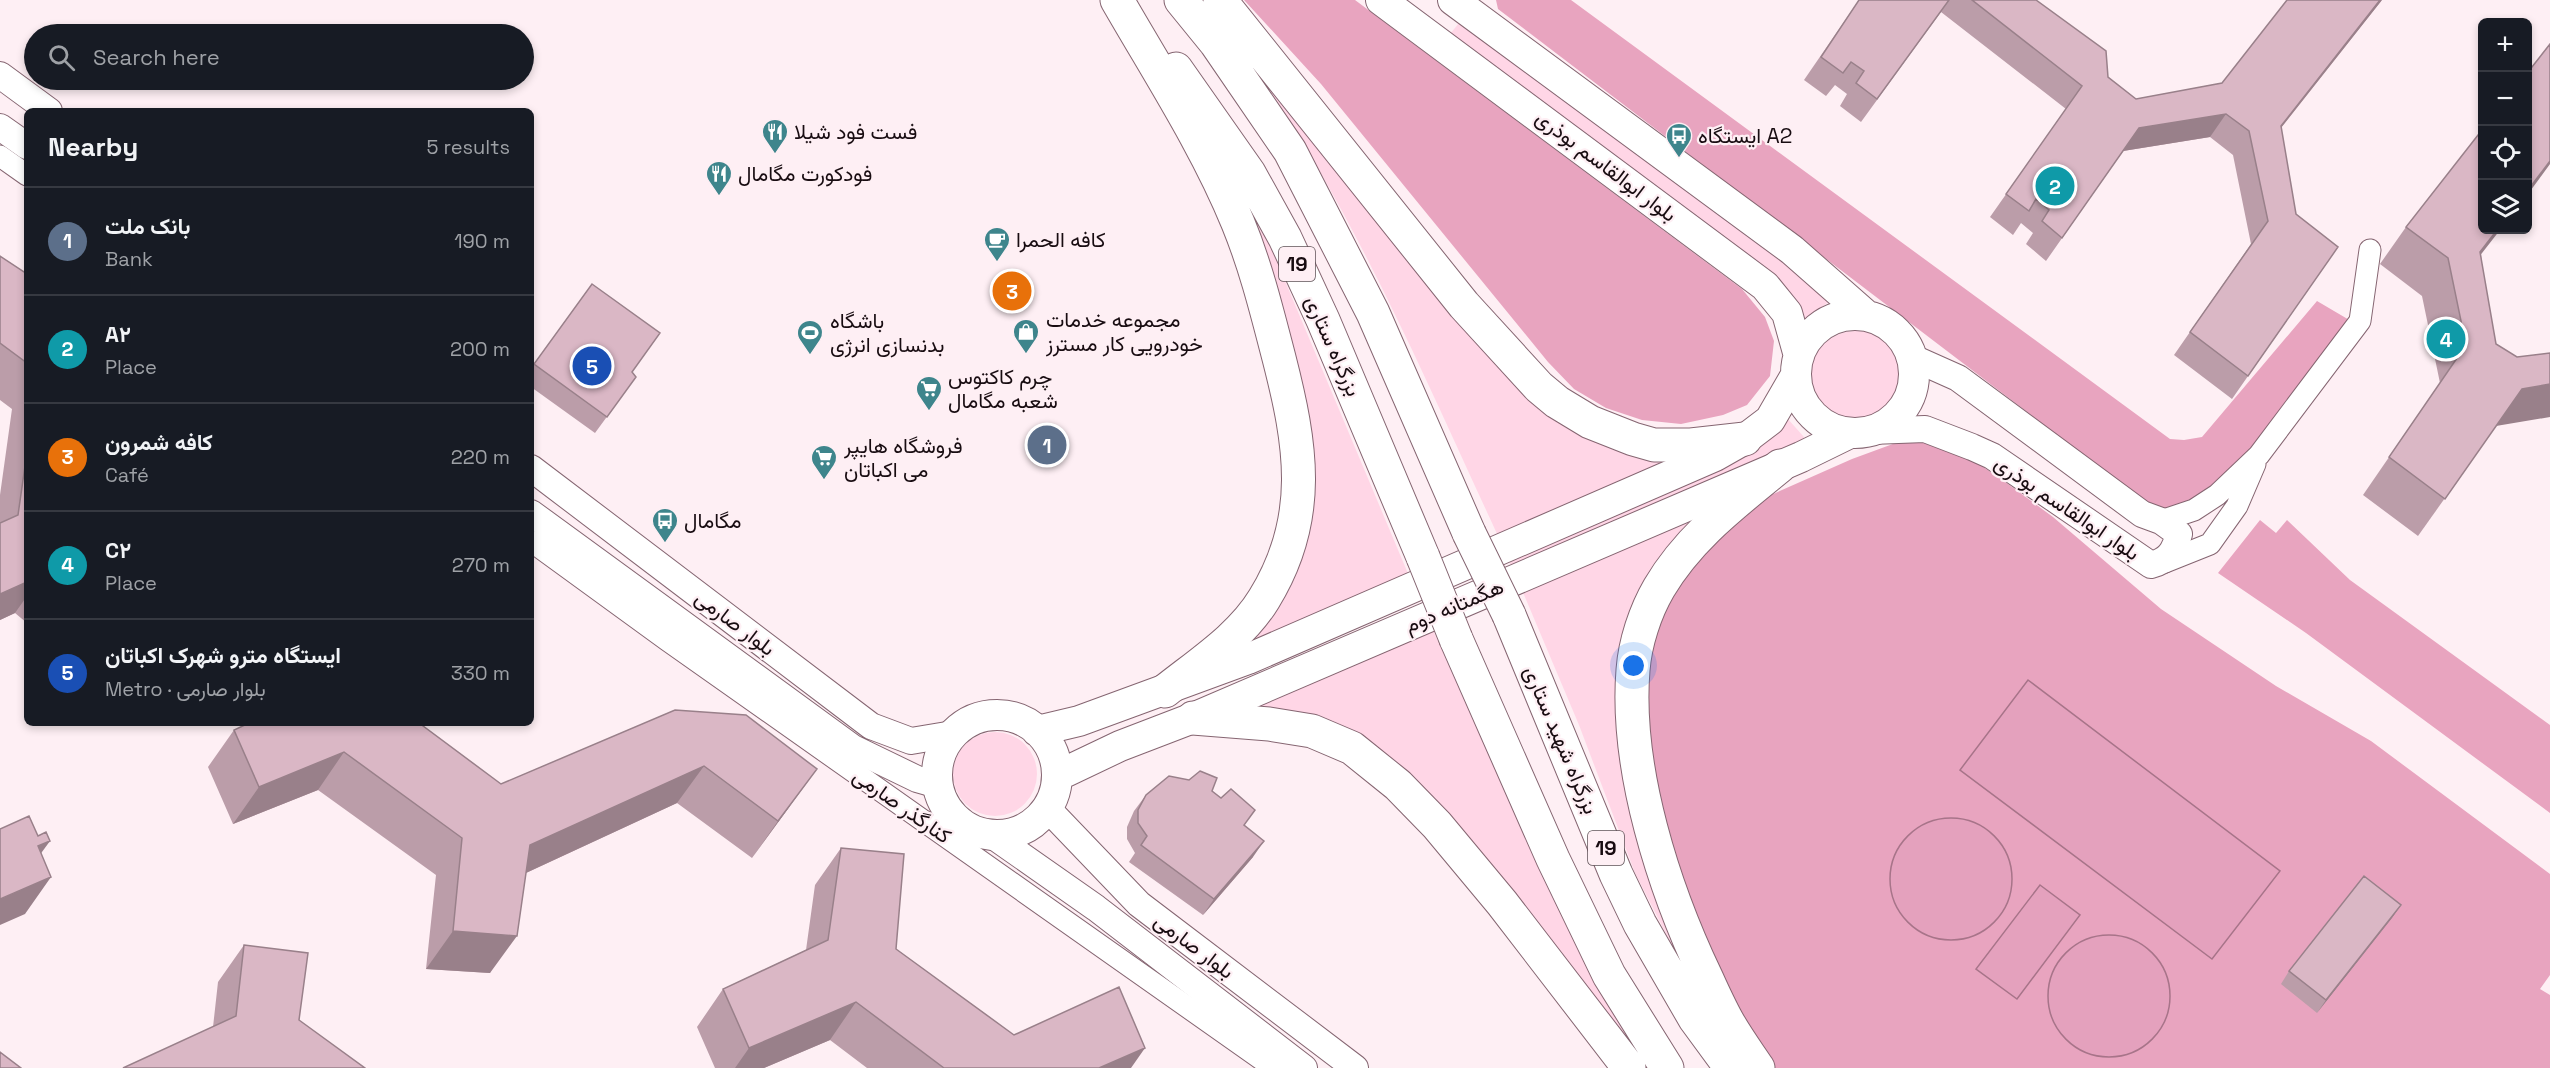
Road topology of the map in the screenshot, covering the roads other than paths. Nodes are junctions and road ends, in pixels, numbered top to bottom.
1 (1118, 0) edge
2 (1181, 0) edge
3 (1220, 0) edge
4 (1381, 0) edge
5 (1453, 0) edge
6 (0, 75) edge
7 (45, 108) edge
8 (0, 126) edge
9 (24, 144) edge
10 (0, 156) edge
11 (24, 173) edge
12 (2370, 250) dead end
13 (1867, 316) junction
14 (1911, 357) junction
15 (1797, 366) junction
16 (1860, 432) junction
17 (1745, 440) junction
18 (2259, 455) junction
19 (1780, 466) junction
20 (534, 470) edge
21 (534, 515) edge
22 (2160, 521) junction
23 (534, 543) edge
24 (2165, 562) junction
25 (1165, 691) junction
26 (1192, 718) junction
27 (1037, 731) junction
28 (953, 734) junction
29 (1057, 776) junction
30 (938, 785) junction
31 (1047, 808) junction
32 (956, 832) junction
33 (992, 835) junction
34 (1274, 1068) edge
35 (1304, 1068) edge
36 (1355, 1068) edge
37 (1629, 1068) edge
38 (1667, 1068) edge
39 (1731, 1068) edge
40 (1758, 1068) edge

1 - 25 highway
1 - 38 highway, بزرگراه ستاری / 19, bridge
2 - 39 highway, بزرگراه شهید ستاری / 19, bridge
3 - 17 highway
4 - 15 main road, بلوار ابوالقاسم بوذری
5 - 13 main road, بلوار ابوالقاسم بوذری
6 - 7 street
8 - 9 street
10 - 11 street
12 - 18 street
13 - 14 main road
13 - 15 main road
14 - 16 main road
14 - 22 street, بلوار ابوالقاسم بوذری
15 - 16 main road
15 - 17 main road, هگمتانه دوم
16 - 19 main road, هگمتانه دوم
16 - 24 street, بلوار ابوالقاسم بوذری
17 - 25 main road, هگمتانه دوم
18 - 22 street
18 - 24 street
19 - 26 main road, هگمتانه دوم
19 - 40 highway
20 - 28 street, بلوار صارمی
21 - 30 street, بلوار صارمی
22 - 24 street, بلوار ابوالقاسم بوذری
23 - 32 street, کنارگذر صارمی
25 - 27 main road, هگمتانه دوم
26 - 29 main road, هگمتانه دوم
26 - 37 highway
27 - 28 main road
27 - 29 main road
28 - 30 main road
29 - 31 main road
30 - 32 main road
31 - 33 main road
31 - 36 street, بلوار صارمی
32 - 33 main road
32 - 34 street, کنارگذر صارمی
33 - 35 street, بلوار صارمی

